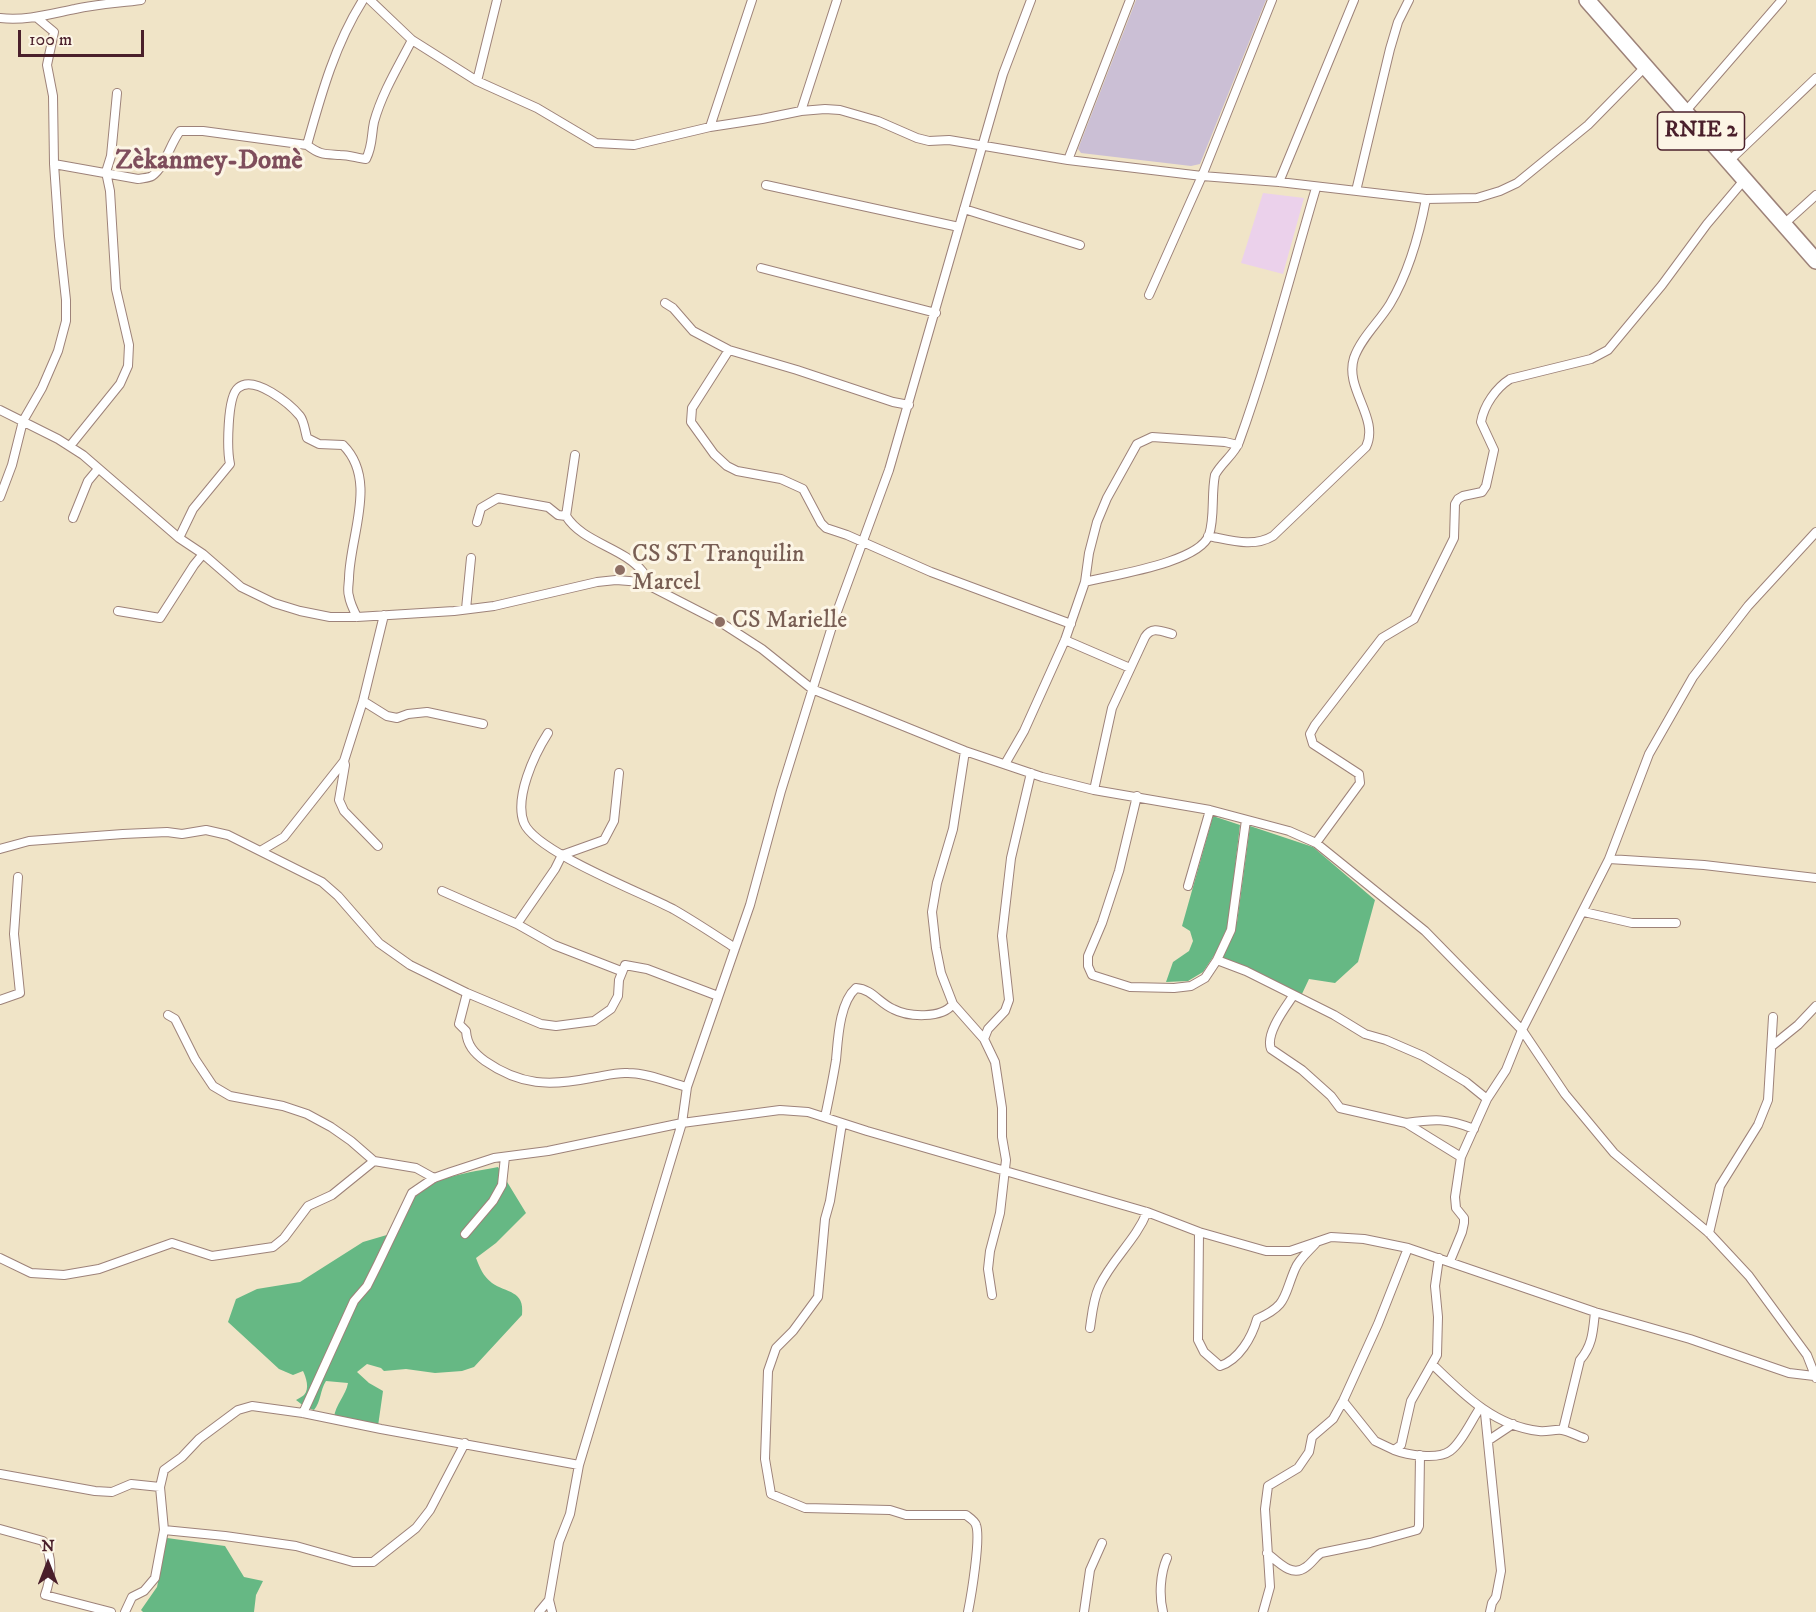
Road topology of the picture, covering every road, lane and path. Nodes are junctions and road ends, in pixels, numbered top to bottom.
1 (141, 0) edge
2 (363, 0) edge
3 (370, 0) edge
4 (497, 0) edge
5 (752, 0) edge
6 (837, 0) edge
7 (1031, 0) edge
8 (1130, 0) edge
9 (1272, 0) edge
10 (1354, 0) edge
11 (1409, 0) edge
12 (1587, 0) edge
13 (1782, 0) edge
14 (36, 17) junction
15 (0, 18) edge
16 (412, 40) junction
17 (1645, 67) junction
18 (1816, 78) edge
19 (477, 81) junction
20 (117, 93) dead end
21 (801, 111) junction
22 (1684, 112) junction
23 (710, 127) junction
24 (307, 145) junction
25 (984, 145) junction
26 (1068, 160) junction
27 (1729, 161) junction
28 (54, 164) junction
29 (106, 172) junction
30 (1202, 176) junction
31 (1745, 179) junction
32 (1279, 182) junction
33 (766, 185) dead end
34 (1316, 188) junction
35 (1356, 191) junction
36 (1816, 195) edge
37 (1426, 199) junction
38 (964, 209) junction
39 (1784, 224) junction
40 (959, 227) junction
41 (1080, 245) dead end
42 (1816, 261) edge
43 (761, 268) dead end
44 (1149, 295) dead end
45 (665, 303) dead end
46 (936, 313) junction
47 (729, 350) junction
48 (909, 405) junction
49 (0, 410) edge
50 (23, 421) junction
51 (1239, 445) junction
52 (70, 446) junction
53 (575, 455) dead end
54 (98, 469) junction
55 (0, 497) edge
56 (566, 516) junction
57 (73, 518) dead end
58 (477, 522) dead end
59 (1816, 532) edge
60 (1208, 536) junction
61 (179, 537) junction
62 (863, 542) junction
63 (203, 554) junction
64 (471, 558) dead end
65 (642, 582) junction
66 (1085, 582) junction
67 (466, 609) junction
68 (118, 611) dead end
69 (384, 615) junction
70 (357, 618) junction
71 (1071, 624) junction
72 (1172, 634) dead end
73 (1065, 640) junction
74 (1130, 668) junction
75 (813, 689) junction
76 (363, 700) junction
77 (483, 724) dead end
78 (548, 733) dead end
79 (964, 751) junction
80 (344, 761) junction
81 (1005, 764) junction
82 (619, 773) dead end
83 (1030, 773) junction
84 (1094, 789) junction
85 (1137, 796) junction
86 (1210, 810) junction
87 (1246, 820) junction
88 (1316, 843) junction
89 (378, 846) dead end
90 (0, 849) edge
91 (262, 850) junction
92 (562, 855) junction
93 (1609, 859) junction
94 (18, 877) dead end
95 (1816, 878) edge
96 (1188, 886) dead end
97 (442, 891) dead end
98 (1584, 912) junction
99 (1676, 923) dead end
100 (517, 924) junction
101 (735, 948) junction
102 (1217, 960) junction
103 (621, 971) junction
104 (467, 993) junction
105 (718, 996) junction
106 (1293, 996) junction
107 (0, 1000) edge
108 (953, 1005) junction
109 (1816, 1006) edge
110 (168, 1015) dead end
111 (1773, 1017) dead end
112 (1522, 1030) junction
113 (984, 1039) junction
114 (1772, 1046) junction
115 (687, 1087) junction
116 (1487, 1100) junction
117 (825, 1117) junction
118 (682, 1123) junction
119 (842, 1123) junction
120 (1406, 1123) junction
121 (1474, 1129) junction
122 (1461, 1156) junction
123 (505, 1157) junction
124 (374, 1161) junction
125 (1006, 1172) junction
126 (434, 1178) junction
127 (1147, 1212) junction
128 (1199, 1232) junction
129 (1709, 1233) junction
130 (465, 1234) dead end
131 (1317, 1242) junction
132 (1408, 1248) junction
133 (0, 1258) edge
134 (1438, 1258) junction
135 (1450, 1261) junction
136 (992, 1295) dead end
137 (1595, 1311) junction
138 (1090, 1328) dead end
139 (1432, 1364) junction
140 (1815, 1377) edge
141 (1343, 1401) junction
142 (1483, 1411) junction
143 (303, 1413) junction
144 (1513, 1425) junction
145 (1563, 1430) junction
146 (1584, 1438) dead end
147 (1489, 1440) junction
148 (465, 1443) junction
149 (1394, 1450) junction
150 (1420, 1455) junction
151 (579, 1465) junction
152 (0, 1474) edge
153 (160, 1487) junction
154 (0, 1529) edge
155 (164, 1530) junction
156 (1102, 1543) dead end
157 (1267, 1553) junction
158 (1167, 1558) dead end
159 (549, 1600) junction
160 (111, 1612) edge
161 (125, 1612) edge
162 (539, 1612) edge
163 (552, 1612) edge
164 (968, 1612) edge
165 (1084, 1612) edge
166 (1162, 1612) edge
167 (1263, 1612) edge
168 (1490, 1612) edge

1 - 14 street
2 - 24 street
3 - 16 street
4 - 19 street
5 - 23 street
6 - 21 street
7 - 25 street
8 - 26 street
9 - 30 street
10 - 32 street
11 - 35 street
12 - 17 highway, RNIE 2 / RNIE 2
13 - 22 street
14 - 15 street
14 - 28 street
16 - 19 street
16 - 24 street
17 - 22 highway, RNIE 2 / RNIE 2
17 - 37 street
18 - 27 street
19 - 23 street
20 - 29 street
21 - 23 street
21 - 25 street
22 - 27 highway, RNIE 2 / RNIE 2
24 - 29 street
25 - 26 street
25 - 38 street
26 - 30 street
27 - 31 highway, RNIE 2 / RNIE 2
28 - 29 street
28 - 50 street
29 - 52 street
30 - 32 street
30 - 44 street
31 - 39 highway, RNIE 2 / RNIE 2
31 - 88 street
32 - 34 street
33 - 40 street
34 - 35 street
34 - 51 street
35 - 37 street
36 - 39 street
37 - 60 street
38 - 40 street
38 - 41 street
39 - 42 highway, RNIE 2 / RNIE 2
40 - 46 street
43 - 46 street
45 - 47 street
46 - 48 street
47 - 48 street
47 - 62 street
48 - 62 street
49 - 50 street
50 - 52 street
50 - 55 street
51 - 60 street
51 - 66 street
52 - 54 street
53 - 56 street
54 - 57 street
54 - 61 street
56 - 58 street
56 - 65 street
59 - 93 street
60 - 66 street
61 - 63 street
61 - 70 street
62 - 71 street
62 - 75 street
63 - 68 street
63 - 70 street
64 - 67 street
65 - 67 street
65 - 75 street
66 - 71 street
67 - 69 street
69 - 70 street
69 - 76 street
71 - 73 street
72 - 74 street
73 - 74 street
73 - 81 street
74 - 84 street
75 - 79 street
75 - 101 street
76 - 77 street
76 - 80 street
78 - 92 street
79 - 81 street
79 - 108 street
80 - 89 street
80 - 91 street
81 - 83 street
82 - 92 street
83 - 84 street
83 - 113 street
84 - 85 street
85 - 86 street
85 - 102 street
86 - 87 street
86 - 96 street
87 - 88 street
87 - 102 street
88 - 112 street
90 - 91 street
91 - 104 street
92 - 100 street
92 - 101 street
93 - 95 street
93 - 98 street
94 - 107 street
97 - 100 street
98 - 99 street
98 - 112 street
100 - 103 street
101 - 105 street
102 - 106 street
103 - 104 street
103 - 105 street
104 - 115 street
105 - 115 street
106 - 116 street
106 - 120 street
108 - 113 street
108 - 117 street
109 - 114 street
110 - 124 street
111 - 114 street
112 - 116 street
112 - 129 street
113 - 125 street
114 - 129 street
115 - 118 street
116 - 121 street
117 - 118 street
117 - 119 street
118 - 123 street
118 - 151 street
119 - 125 street
119 - 164 street
120 - 121 street
120 - 122 street
121 - 122 street
122 - 135 street
123 - 126 street
123 - 130 street
124 - 126 street
124 - 133 street
125 - 127 street
125 - 136 street
126 - 143 street
127 - 128 street
127 - 138 street
128 - 131 street
128 - 131 street
129 - 140 street
131 - 132 street
132 - 134 street
132 - 141 street
134 - 135 street
134 - 139 street
135 - 137 street
137 - 140 street
137 - 145 street
139 - 142 street
139 - 149 street
141 - 149 street
141 - 157 street
142 - 144 street
142 - 147 street
142 - 150 street
143 - 148 street
143 - 153 street
144 - 145 street
144 - 147 street
145 - 146 street
147 - 168 street
148 - 151 street
148 - 155 street
149 - 150 street
150 - 157 street
151 - 159 street
152 - 153 street
153 - 155 street
154 - 160 street
155 - 161 street
156 - 165 street
157 - 167 street
158 - 166 street
159 - 162 street
159 - 163 street

